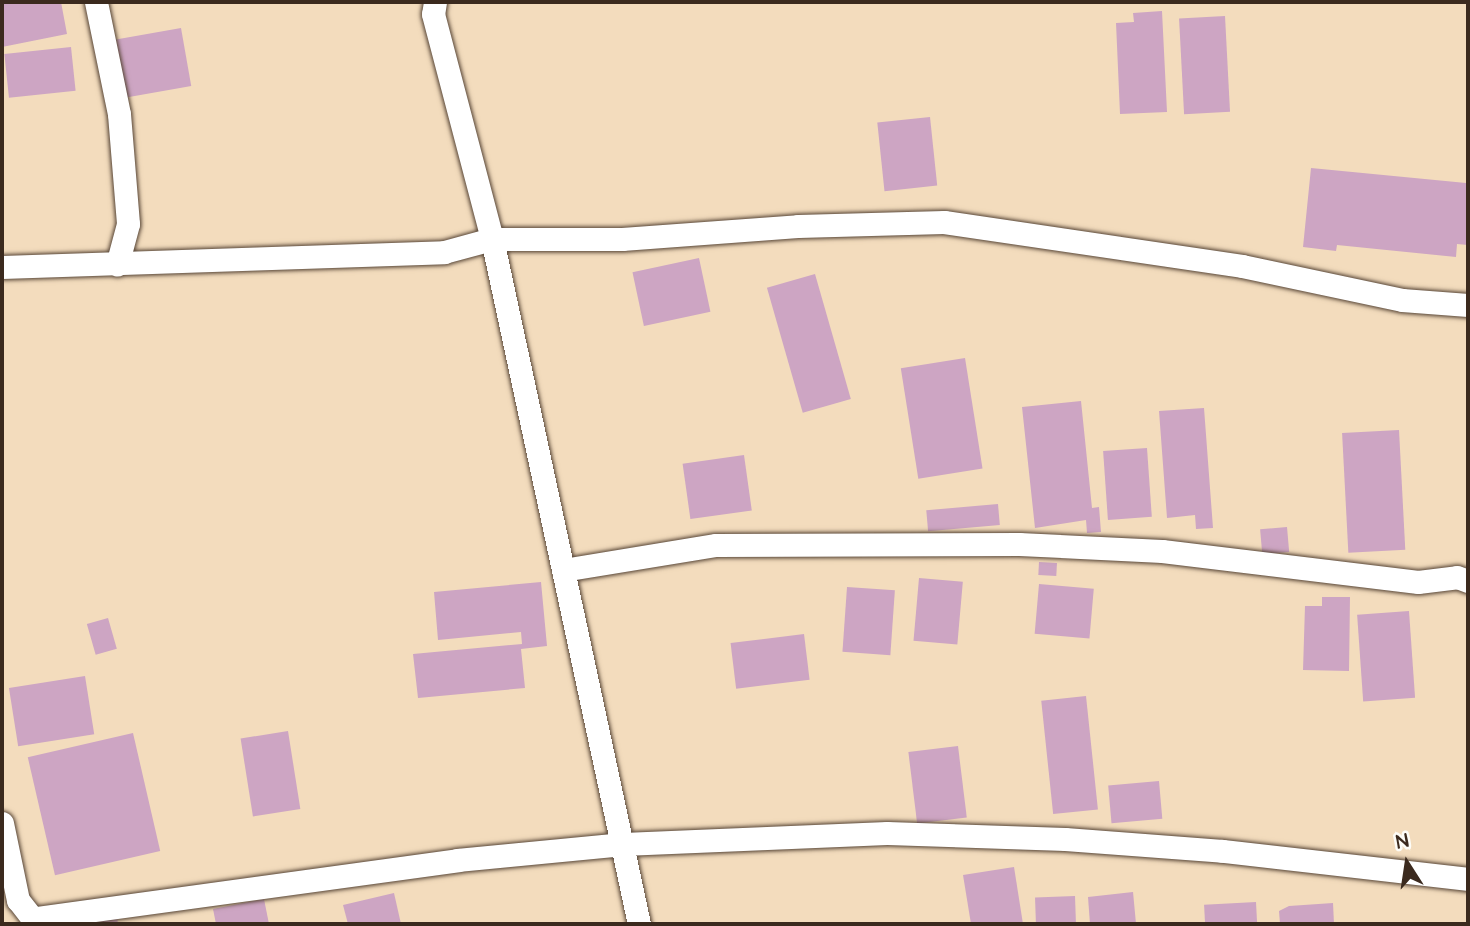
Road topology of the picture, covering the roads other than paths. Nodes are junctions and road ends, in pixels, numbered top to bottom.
1 (96, 2) edge
2 (435, 2) edge
3 (492, 239) junction
4 (117, 265) junction
5 (2, 267) edge
6 (1468, 305) edge
7 (563, 570) junction
8 (1468, 580) edge
9 (2, 823) edge
10 (623, 844) junction
11 (1468, 879) edge
12 (36, 921) edge
13 (639, 924) edge

1 - 4 street
2 - 3 street
3 - 4 street
3 - 6 street
3 - 7 street
4 - 5 street
7 - 8 street
7 - 10 street
9 - 12 street
10 - 11 street
10 - 12 street
10 - 13 street

